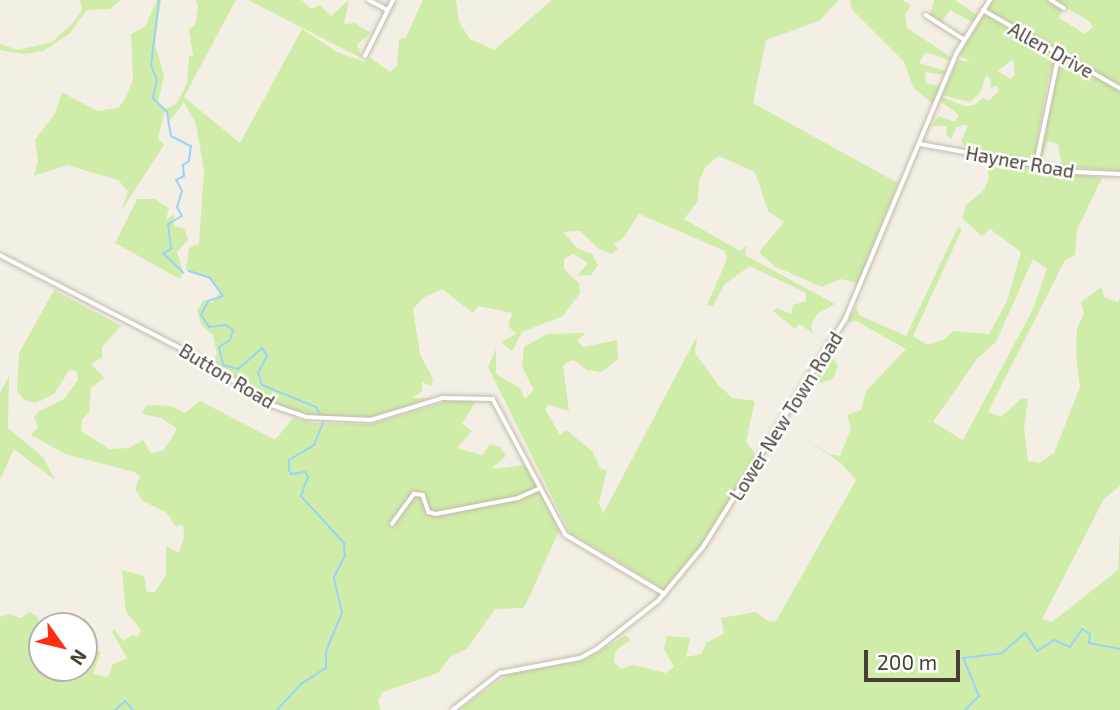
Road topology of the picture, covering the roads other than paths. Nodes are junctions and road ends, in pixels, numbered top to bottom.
1 (369, 0) edge
2 (393, 0) edge
3 (990, 0) edge
4 (1051, 0) edge
5 (1064, 8) dead end
6 (388, 10) junction
7 (983, 10) junction
8 (926, 15) dead end
9 (965, 40) junction
10 (1059, 54) junction
11 (365, 55) dead end
12 (1120, 88) edge
13 (920, 144) junction
14 (1036, 164) junction
15 (1120, 174) edge
16 (0, 255) edge
17 (540, 488) junction
18 (393, 524) dead end
19 (665, 594) junction
20 (453, 710) edge

1 - 6 street
2 - 6 street
3 - 7 street, Lower New Town Road
4 - 5 street
6 - 11 street
7 - 9 street, Lower New Town Road
7 - 10 street, Allen Drive
8 - 9 street
9 - 13 street, Lower New Town Road
10 - 12 street, Allen Drive
10 - 14 street
13 - 14 street, Hayner Road
13 - 19 street, Lower New Town Road
14 - 15 street, Hayner Road
16 - 17 street, Button Road
17 - 18 street
17 - 19 street, Button Road
19 - 20 street, Lower New Town Road

